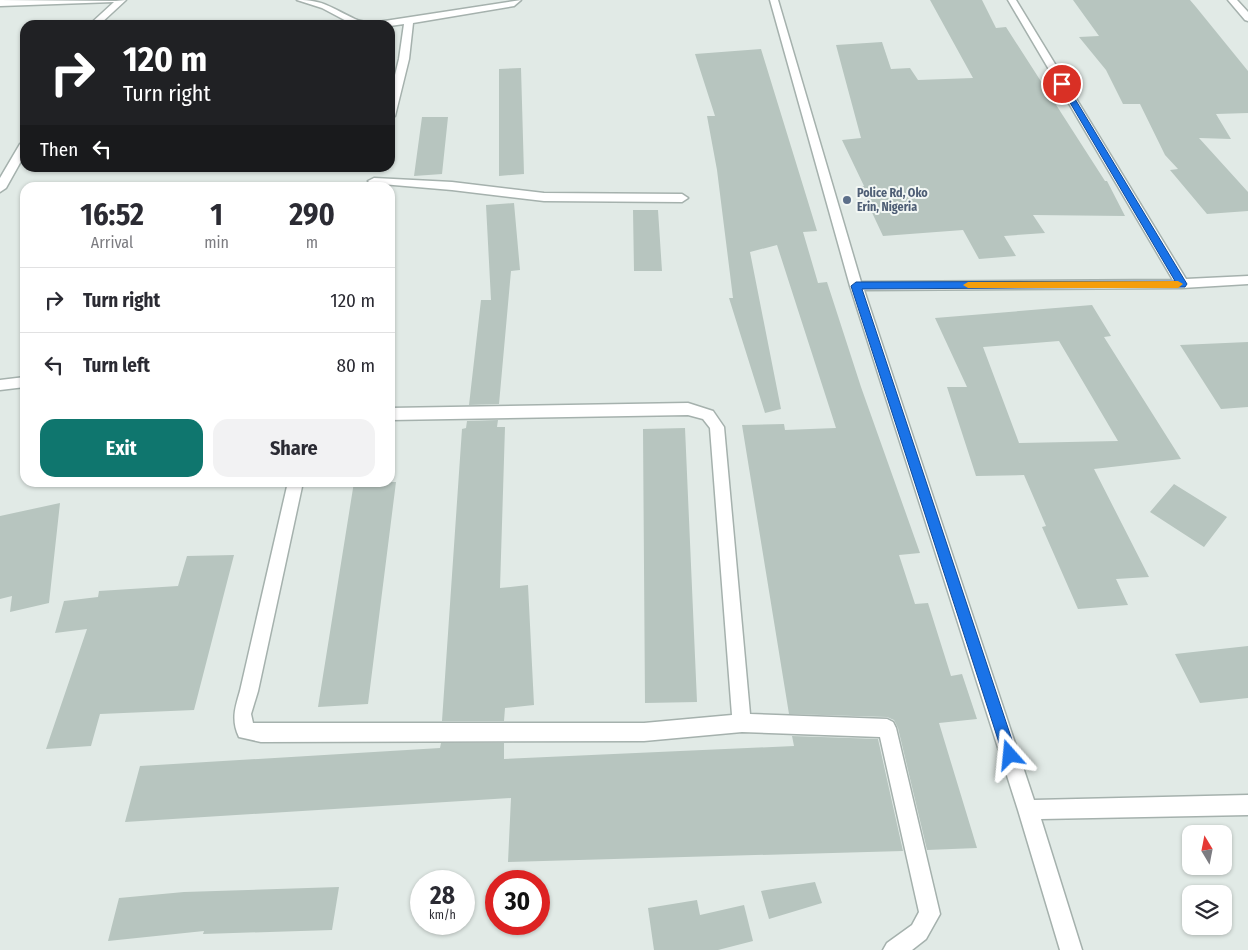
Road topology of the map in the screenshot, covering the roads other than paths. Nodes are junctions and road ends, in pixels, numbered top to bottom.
1 (112, 0) edge
2 (122, 0) edge
3 (301, 0) edge
4 (517, 0) edge
5 (774, 0) edge
6 (1012, 0) edge
7 (1232, 0) edge
8 (0, 3) edge
9 (1248, 18) edge
10 (100, 20) edge
11 (350, 20) edge
12 (410, 21) junction
13 (395, 23) edge
14 (395, 96) edge
15 (20, 153) edge
16 (395, 185) edge
17 (0, 188) edge
18 (682, 198) dead end
19 (1248, 280) edge
20 (1182, 284) junction
21 (856, 286) junction
22 (20, 383) edge
23 (0, 386) edge
24 (395, 414) edge
25 (295, 487) edge
26 (742, 723) junction
27 (1248, 805) edge
28 (1028, 810) junction
29 (894, 950) edge
30 (1070, 950) edge

1 - 8 street
2 - 10 street
3 - 11 street
4 - 12 street
5 - 21 street
6 - 20 street
7 - 9 street
12 - 13 street
12 - 14 street
15 - 17 street
16 - 18 street
19 - 20 street
20 - 21 street
21 - 28 street
22 - 23 street
24 - 26 street
25 - 26 street
26 - 29 street
27 - 28 street
28 - 30 street

